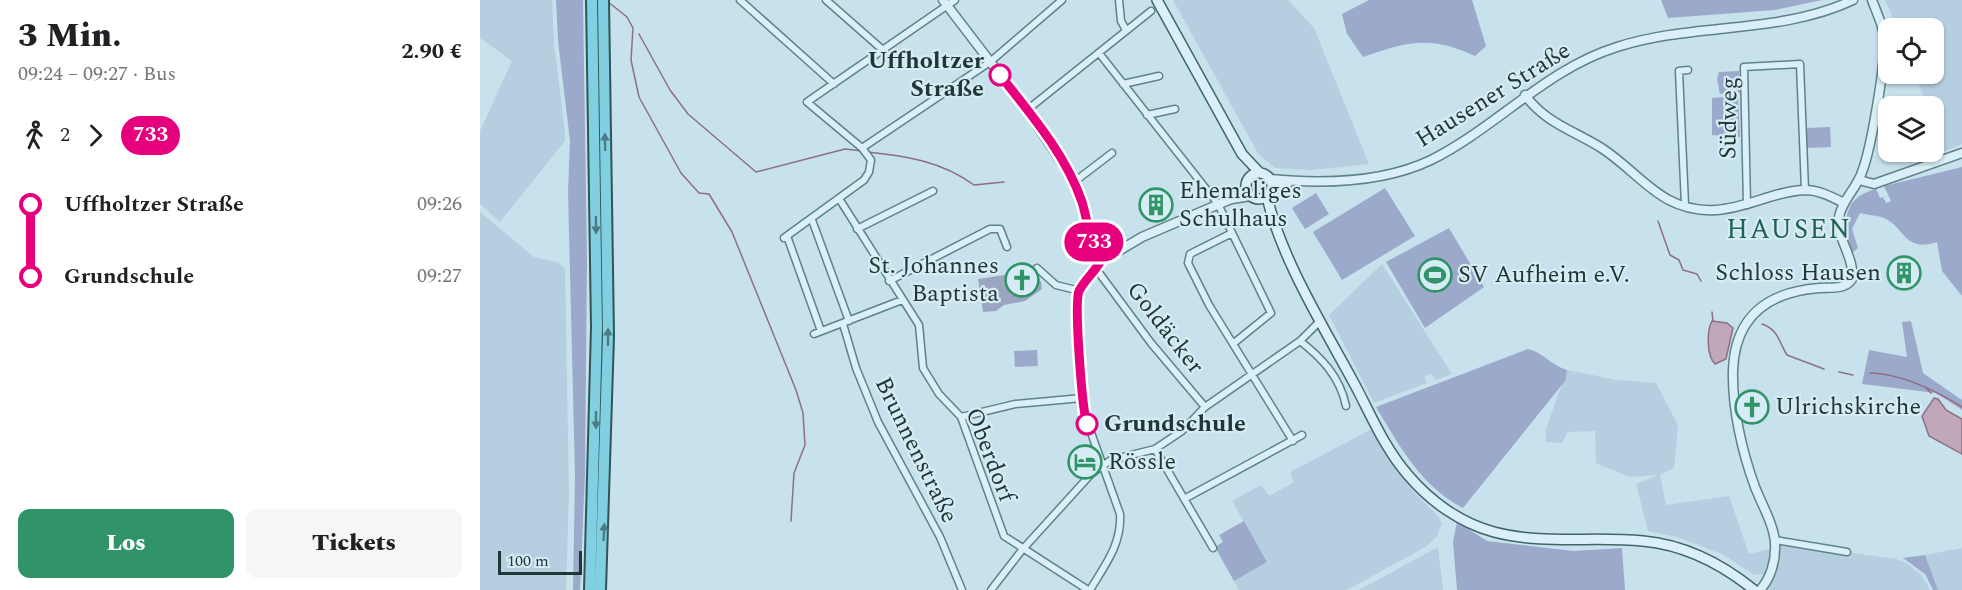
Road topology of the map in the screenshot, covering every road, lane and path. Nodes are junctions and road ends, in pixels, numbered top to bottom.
1 (592, 0) edge
2 (603, 0) edge
3 (740, 0) edge
4 (826, 0) edge
5 (1062, 0) edge
6 (1119, 0) edge
7 (1158, 0) edge
8 (1853, 0) edge
9 (1872, 0) edge
10 (949, 2) edge
11 (1151, 11) dead end
12 (1126, 30) junction
13 (884, 51) junction
14 (1099, 53) junction
15 (990, 62) junction
16 (1688, 70) dead end
17 (1159, 76) dead end
18 (834, 84) junction
19 (1123, 84) junction
20 (1525, 95) junction
21 (1175, 109) dead end
22 (1027, 110) junction
23 (1147, 115) junction
24 (862, 148) junction
25 (1112, 153) dead end
26 (1962, 153) edge
27 (1242, 154) junction
28 (1259, 172) junction
29 (1247, 178) junction
30 (1859, 180) junction
31 (1074, 182) junction
32 (1805, 190) junction
33 (933, 191) dead end
34 (1261, 191) junction
35 (840, 200) junction
36 (1844, 202) junction
37 (1218, 204) junction
38 (1684, 205) junction
39 (1747, 205) junction
40 (812, 220) junction
41 (857, 229) junction
42 (1232, 233) junction
43 (1007, 247) dead end
44 (1103, 257) junction
45 (1037, 268) dead end
46 (1097, 270) junction
47 (889, 281) junction
48 (1080, 291) junction
49 (902, 300) junction
50 (1320, 321) junction
51 (846, 322) junction
52 (822, 331) junction
53 (814, 334) dead end
54 (1300, 341) junction
55 (1234, 344) junction
56 (1253, 373) junction
57 (1082, 398) junction
58 (1346, 406) dead end
59 (1205, 407) junction
60 (961, 417) junction
61 (1302, 435) dead end
62 (1293, 441) junction
63 (1155, 449) junction
64 (1102, 465) junction
65 (1184, 499) junction
66 (1775, 540) junction
67 (1213, 549) dead end
68 (1022, 550) junction
69 (1848, 552) dead end
70 (590, 590) edge
71 (600, 590) edge
72 (962, 590) edge
73 (991, 590) edge
74 (1089, 590) edge
75 (1754, 590) edge
76 (1760, 590) edge

1 -> 70 highway
71 -> 2 highway
3 - 18 street
4 - 13 street
5 - 15 street
6 - 12 street
7 - 27 main road
8 - 20 street, Hausener Straße
9 - 30 street
10 - 13 street
10 - 15 street
11 - 12 street
12 - 14 street
13 - 18 street
14 - 19 street
14 - 22 street
15 - 22 street
15 - 24 street
16 - 38 street
17 - 19 street
18 - 24 street
19 - 23 street
20 - 34 street, Hausener Straße
20 - 38 street
21 - 23 street
22 - 31 street
23 - 37 street
24 - 35 street
25 - 31 street
26 - 30 street
27 - 28 main road
27 - 29 main road
28 - 29 main road
28 - 34 main road
29 - 34 main road
30 - 36 street
31 - 44 street
32 - 36 street
32 - 39 street
32 - 39 street, Südweg
33 - 41 street
34 - 37 street, Hausener Straße
34 - 50 main road
35 - 40 street
35 - 41 street, Oberdorf
36 - 66 street
37 - 42 street
37 - 44 street, Hausener Straße
38 - 39 street
40 - 51 street, Brunnenstraße
40 - 52 street
41 - 47 street, Oberdorf
42 - 55 street
42 - 55 street
43 - 47 street
44 - 46 street
45 - 48 street
46 - 48 street
46 - 59 street, Goldäcker
47 - 49 street, Oberdorf
48 - 57 street
49 - 51 street
49 - 60 street, Oberdorf
50 - 54 street
50 - 75 main road
51 - 52 street
51 - 72 street, Brunnenstraße
52 - 53 street
54 - 56 street
54 - 58 street
55 - 56 street
56 - 59 street
56 - 62 street
57 - 60 street
57 - 64 street
59 - 63 street
60 - 68 street, Oberdorf
61 - 62 street
62 - 65 street
63 - 64 street
63 - 65 street
64 - 68 street
64 - 74 street
65 - 67 street
66 - 69 street
66 - 76 street
68 - 73 street
68 - 74 street, Oberdorf

